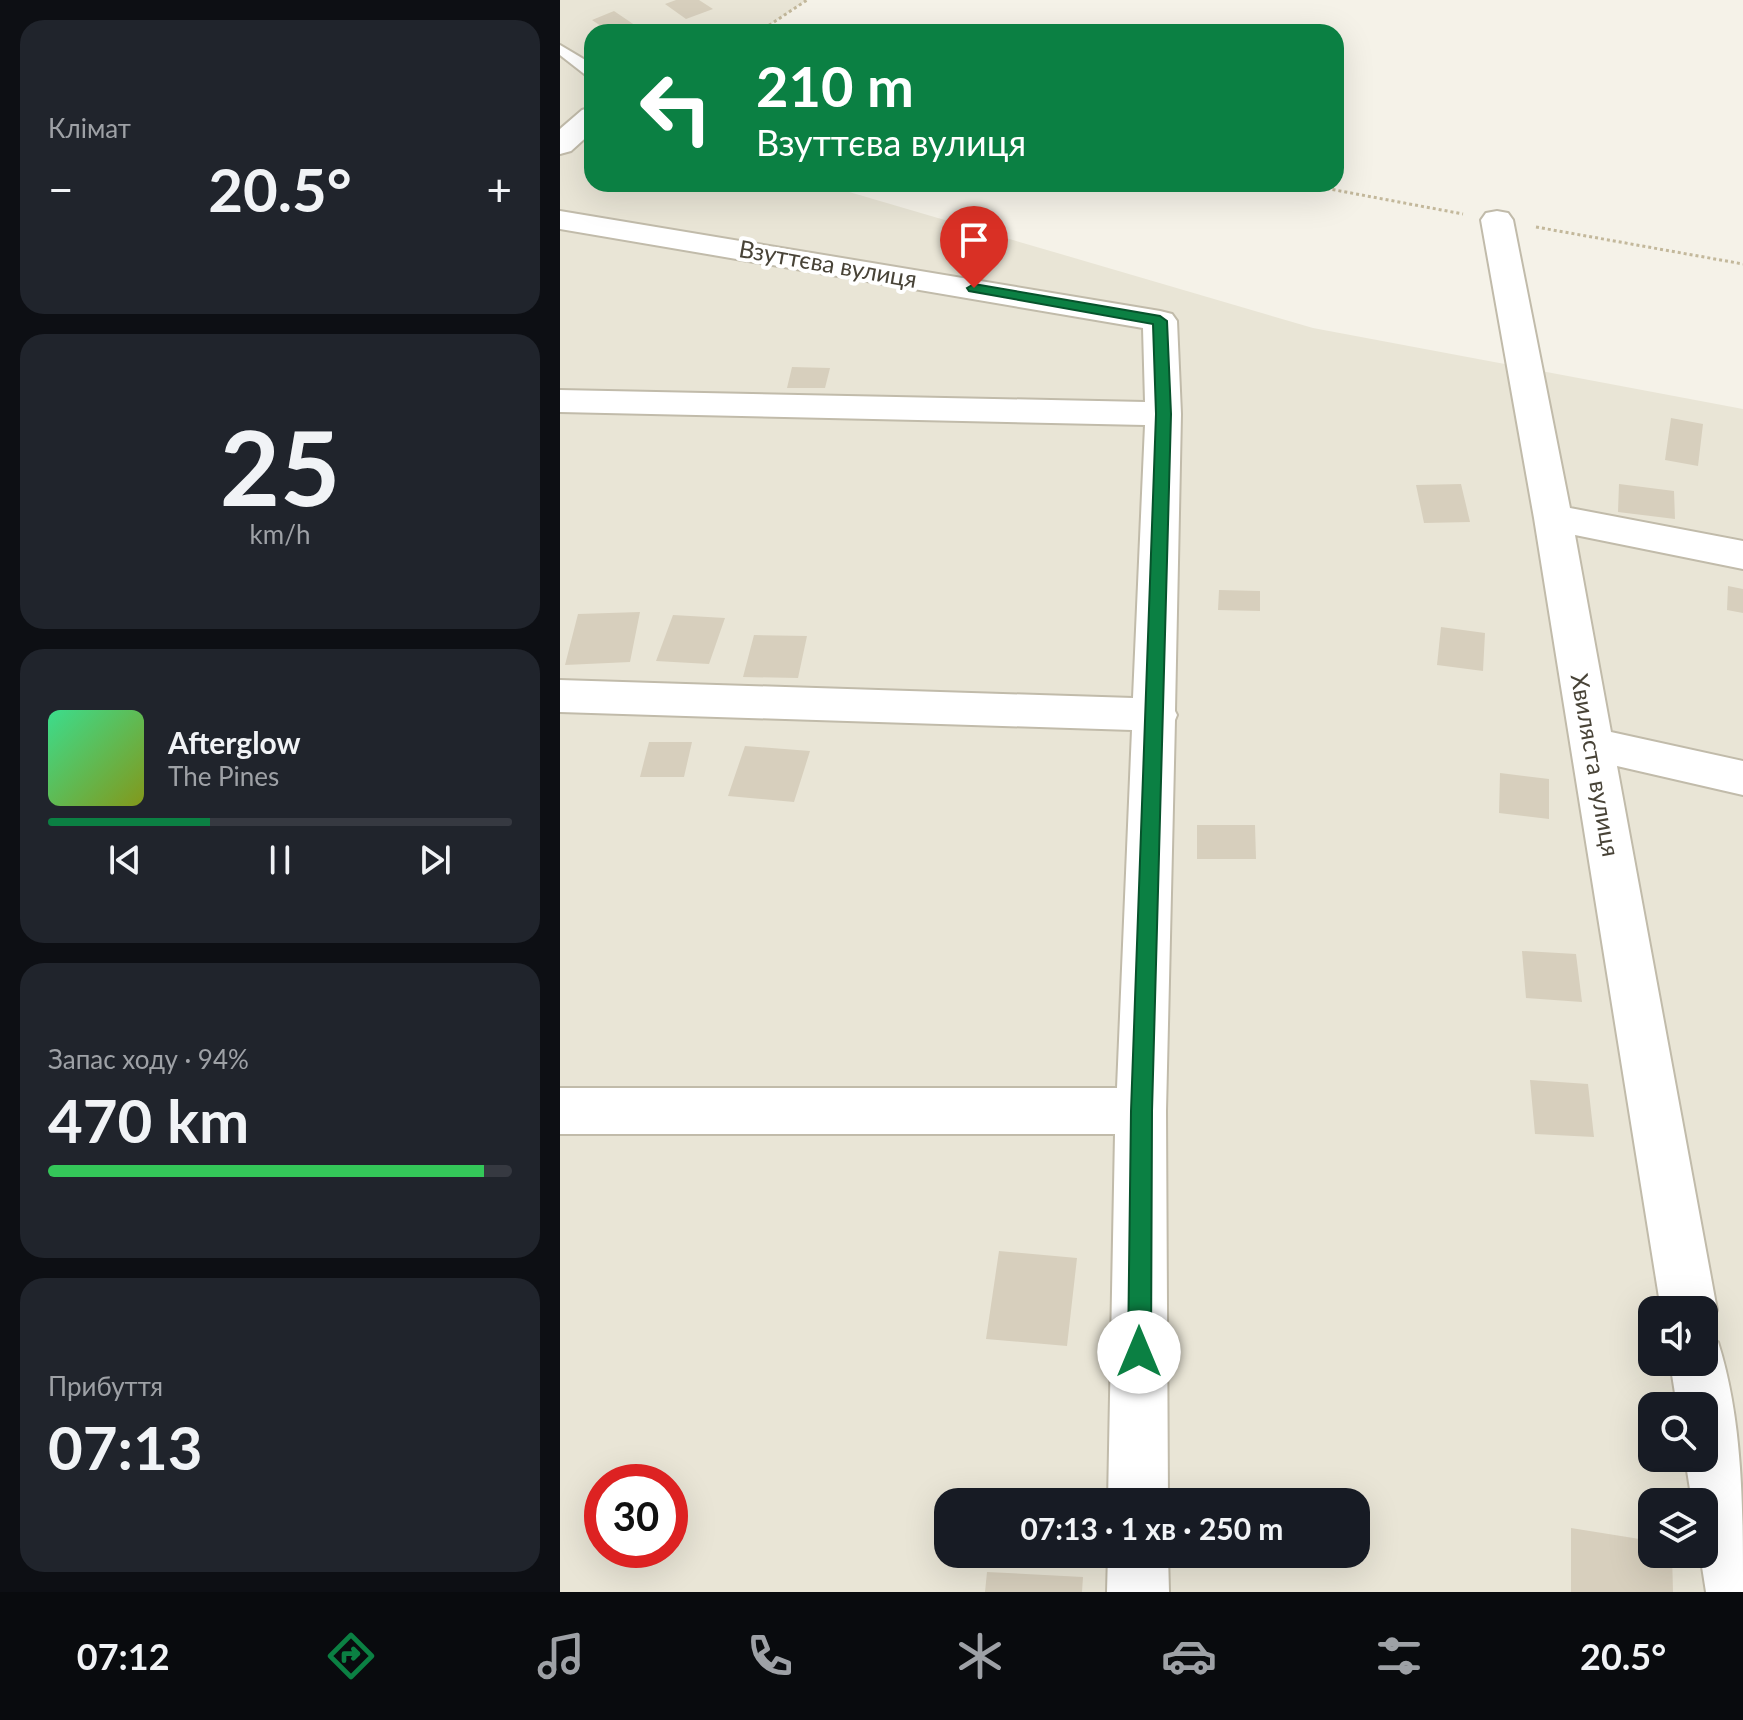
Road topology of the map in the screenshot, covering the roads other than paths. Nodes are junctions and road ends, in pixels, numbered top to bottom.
1 (560, 49) edge
2 (584, 65) edge
3 (584, 123) edge
4 (560, 145) edge
5 (560, 220) edge
6 (1497, 220) dead end
7 (560, 401) edge
8 (1163, 414) junction
9 (1553, 518) junction
10 (1743, 555) edge
11 (560, 696) edge
12 (1156, 715) junction
13 (1592, 744) junction
14 (1743, 778) edge
15 (560, 1111) edge
16 (1141, 1111) junction
17 (1687, 1296) edge
18 (1700, 1376) edge
19 (1138, 1488) edge
20 (1138, 1568) edge
21 (1138, 1592) edge
22 (1737, 1592) edge

1 - 2 lane
3 - 4 street
5 - 8 street, Взуттєва вулиця
6 - 9 street, Хвиляста вулиця
7 - 8 street
8 - 12 street, Взуттєва вулиця
9 - 10 street
9 - 13 street, Хвиляста вулиця
11 - 12 street
12 - 16 street, Взуттєва вулиця
13 - 14 street
13 - 17 street, Хвиляста вулиця
15 - 16 street
16 - 19 street, Взуттєва вулиця
18 - 22 street
20 - 21 street

